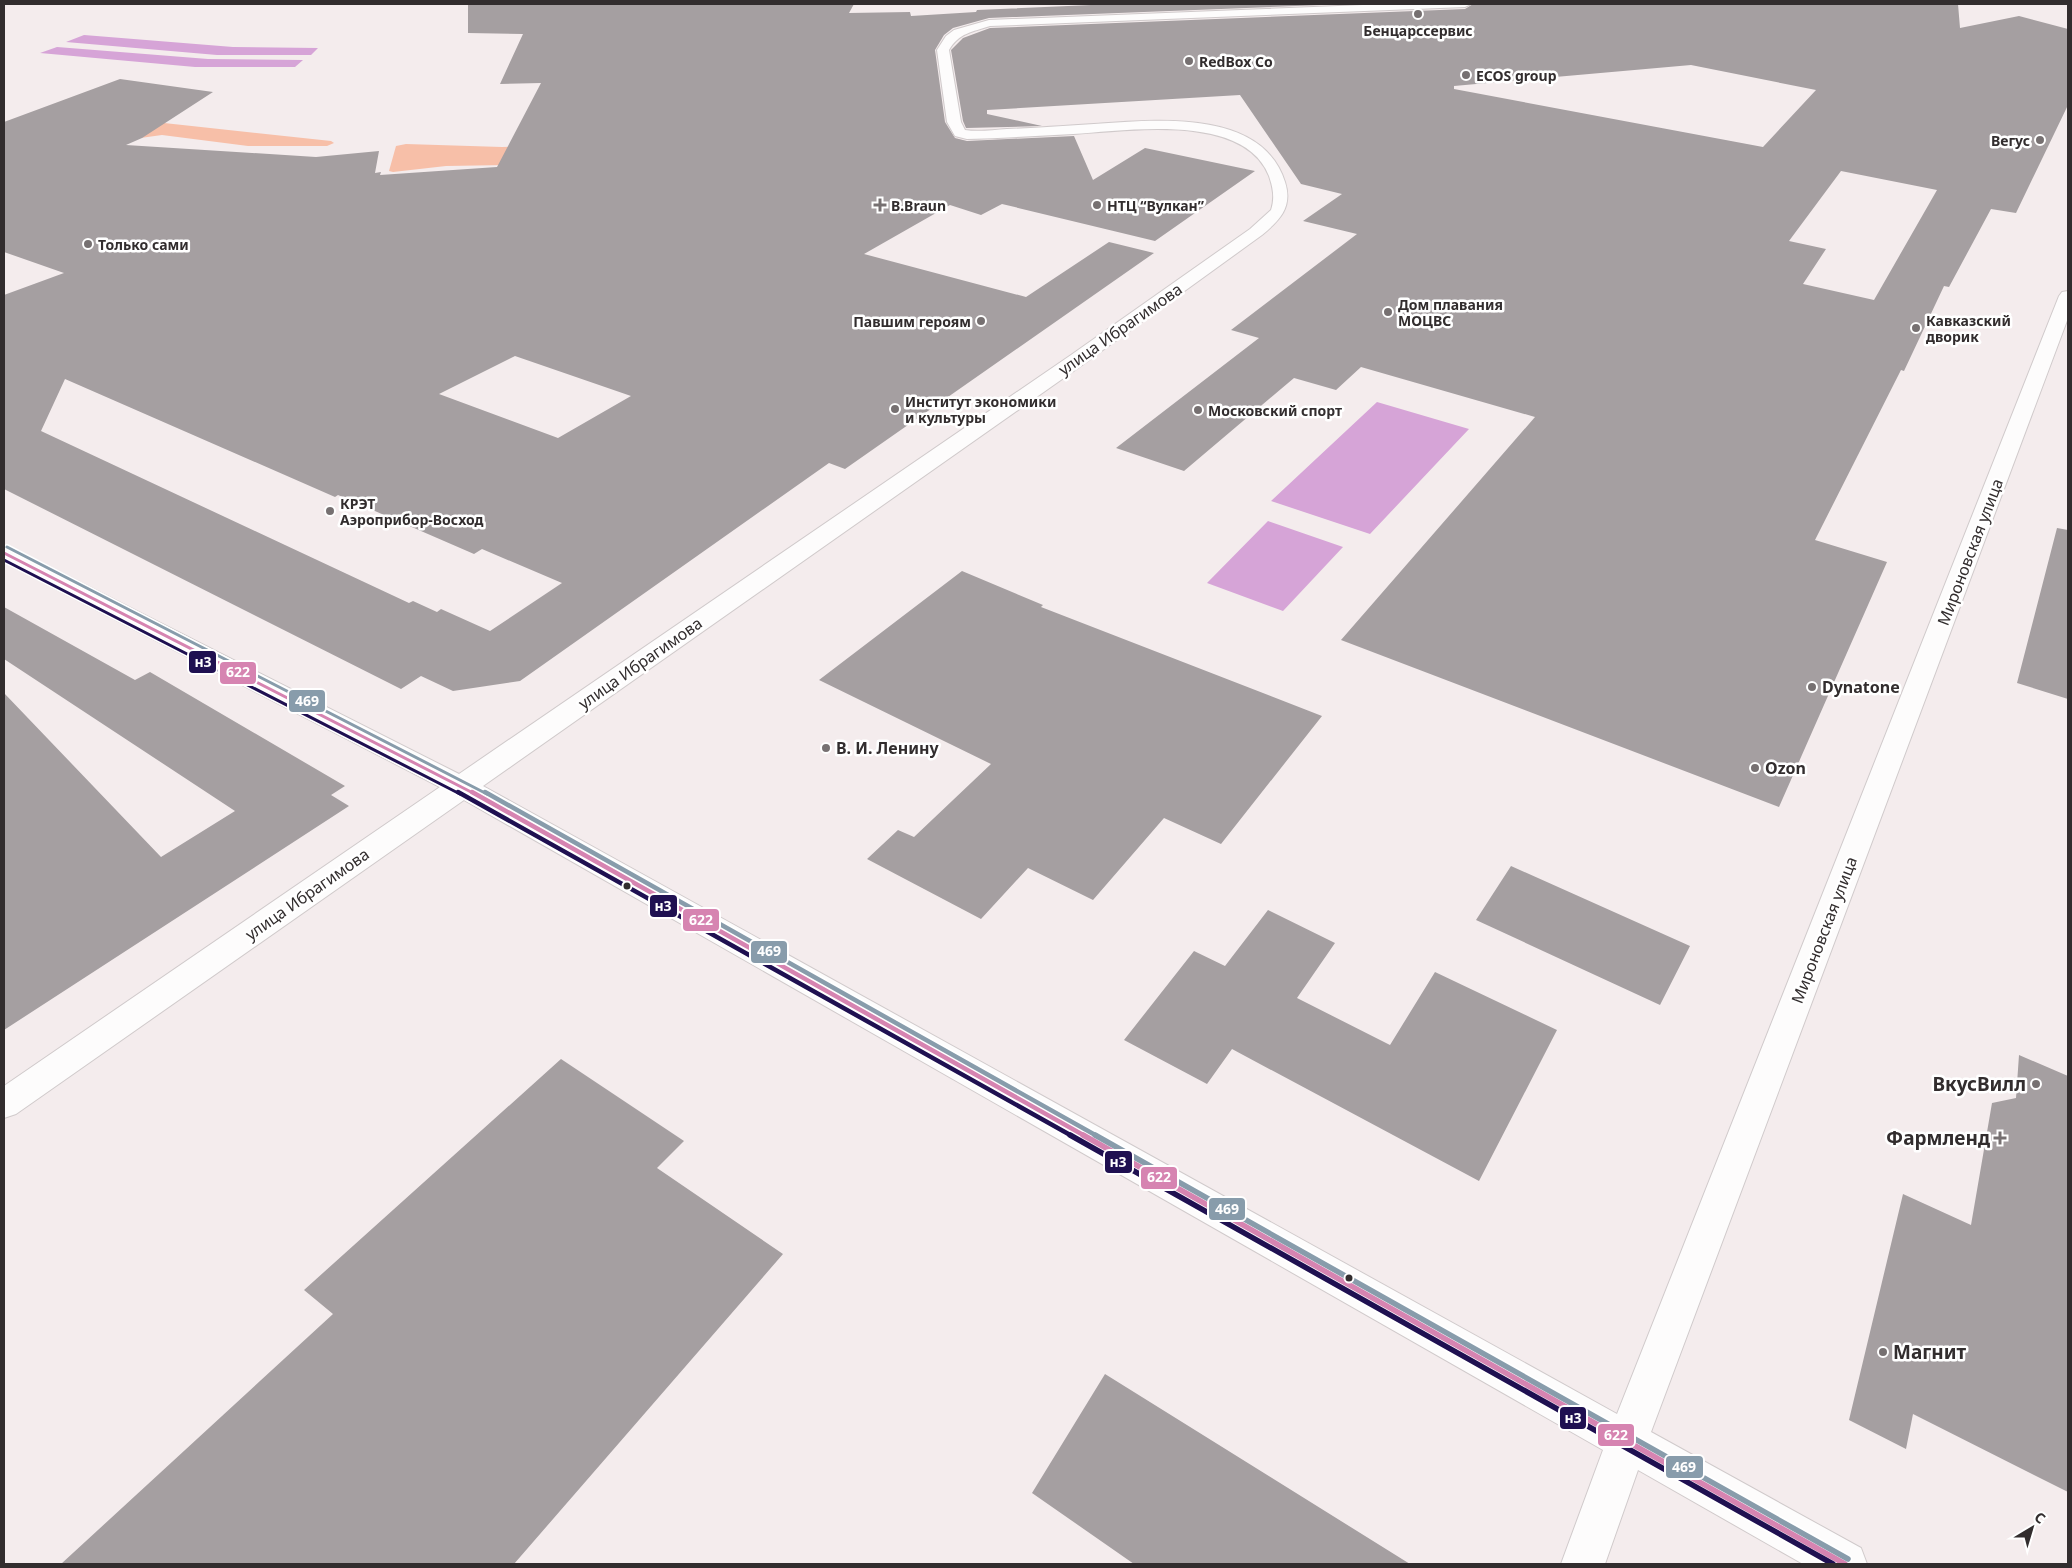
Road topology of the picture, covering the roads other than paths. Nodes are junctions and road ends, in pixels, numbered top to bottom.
1 (1465, 4) edge
2 (994, 10) dead end
3 (989, 23) junction
4 (2068, 296) edge
5 (4, 553) edge
6 (461, 787) junction
7 (4, 1104) edge
8 (1627, 1441) junction
9 (1583, 1564) edge
10 (1845, 1564) edge

1 - 3 street
2 - 3 street
3 - 6 street, улица Ибрагимова
4 - 8 street, Мироновская улица
5 - 6 street
6 - 7 street, улица Ибрагимова
6 - 8 street
8 - 9 street, Мироновская улица
8 - 10 street

